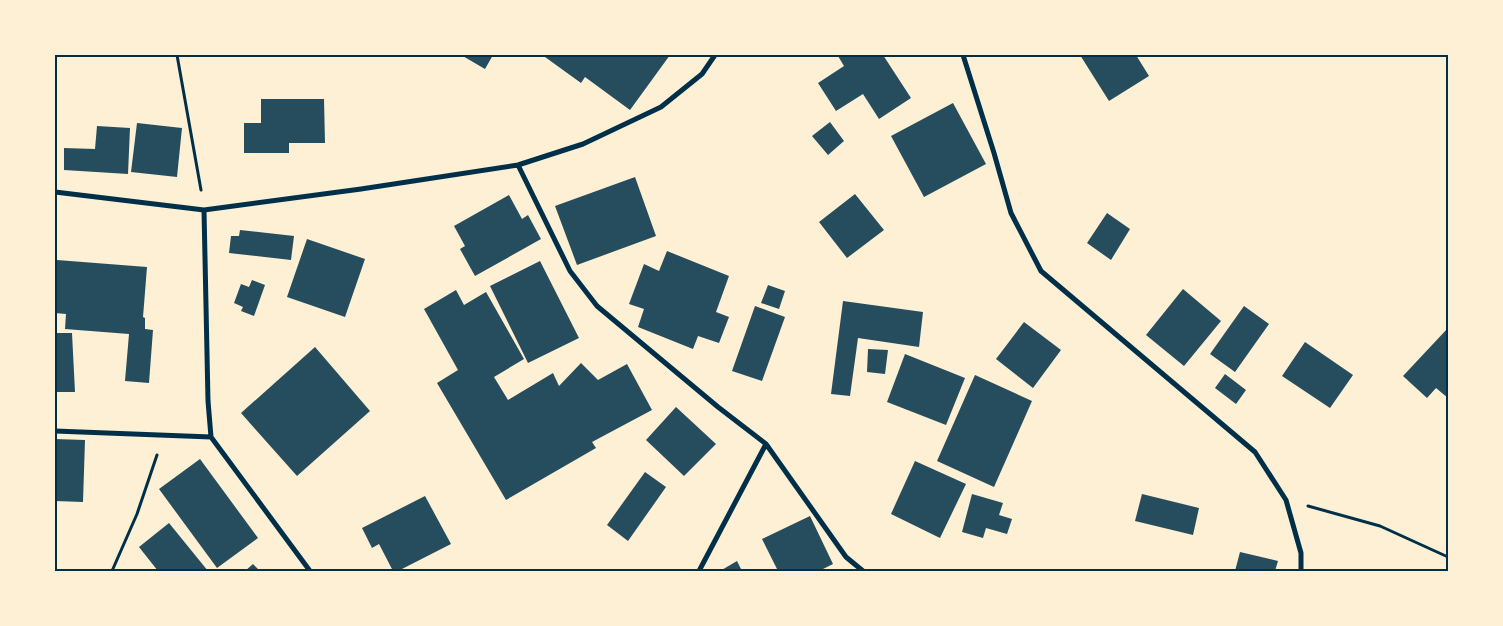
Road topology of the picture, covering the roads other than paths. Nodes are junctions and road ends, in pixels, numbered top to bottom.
1 (715, 55) edge
2 (963, 55) edge
3 (518, 165) junction
4 (55, 192) edge
5 (204, 210) junction
6 (55, 432) edge
7 (211, 437) junction
8 (766, 444) junction
9 (310, 571) edge
10 (698, 571) edge
11 (864, 571) edge
12 (1301, 571) edge

1 - 3 street
2 - 12 street
3 - 5 street
3 - 8 street
4 - 5 street
5 - 7 street
6 - 7 street
7 - 9 street
8 - 10 street
8 - 11 street

